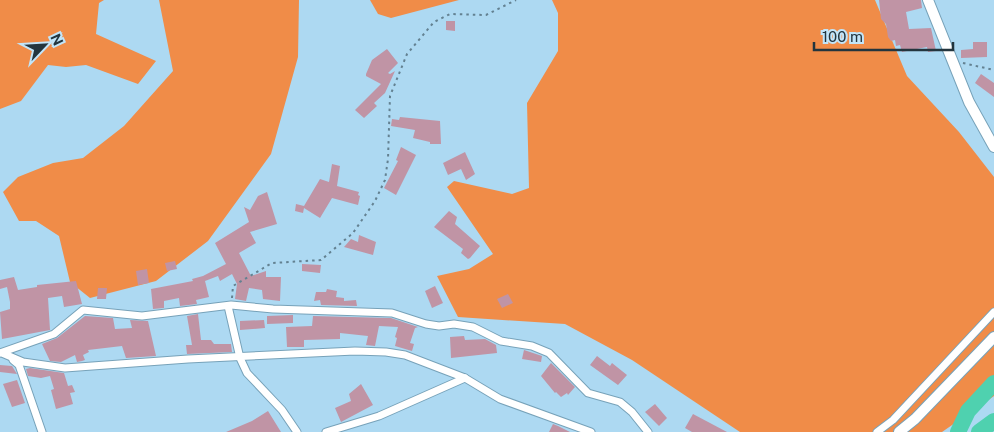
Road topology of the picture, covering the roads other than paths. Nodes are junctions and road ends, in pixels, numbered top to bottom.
1 (928, 0) edge
2 (994, 147) edge
3 (230, 305) junction
4 (994, 312) edge
5 (994, 336) edge
6 (1, 353) edge
7 (240, 358) junction
8 (464, 378) junction
9 (42, 432) edge
10 (297, 432) edge
11 (326, 432) edge
12 (591, 432) edge
13 (648, 432) edge
14 (877, 432) edge
15 (899, 432) edge

1 - 2 street
3 - 6 street
3 - 7 street
3 - 13 street
4 - 14 street
5 - 15 street
6 - 7 street
6 - 9 street
7 - 8 street
7 - 10 street
8 - 11 street
8 - 12 street

